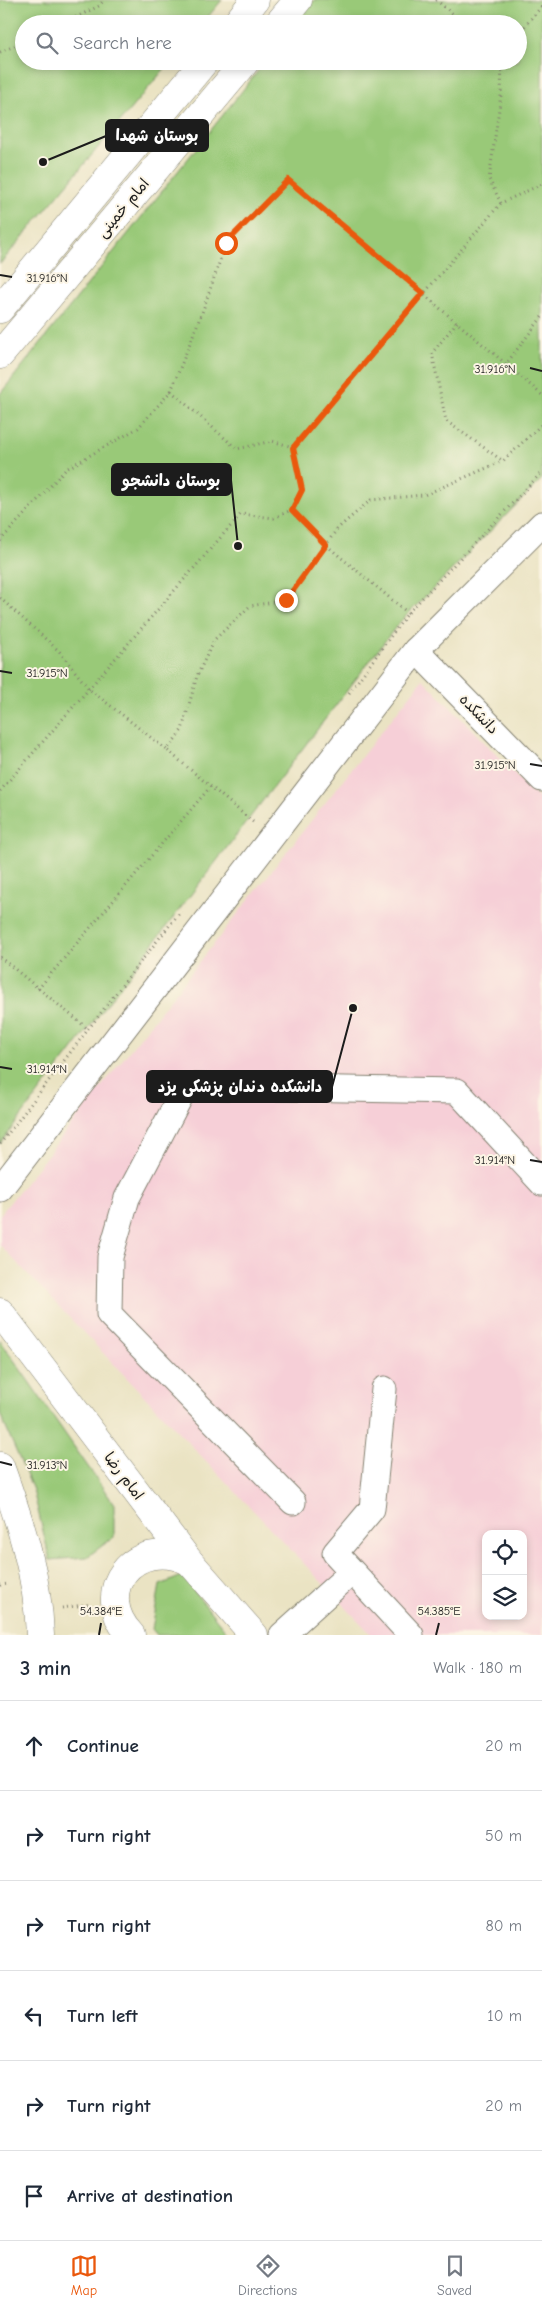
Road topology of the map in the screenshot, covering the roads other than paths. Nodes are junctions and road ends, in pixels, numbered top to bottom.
1 (255, 0) edge
2 (298, 0) edge
3 (243, 15) edge
4 (286, 15) edge
5 (198, 70) edge
6 (238, 70) edge
7 (0, 309) edge
8 (0, 355) edge
9 (542, 524) edge
10 (416, 650) junction
11 (542, 779) edge
12 (542, 1183) edge
13 (0, 1189) edge
14 (0, 1312) edge
15 (384, 1389) dead end
16 (0, 1466) edge
17 (293, 1502) dead end
18 (189, 1561) junction
19 (352, 1572) junction
20 (40, 1623) edge
21 (128, 1632) edge
22 (254, 1635) edge
23 (282, 1635) edge
24 (412, 1635) edge

1 - 3 main road
2 - 4 main road
5 - 7 main road, امام خمینی
6 - 8 main road, امام خمینی
9 - 10 street
10 - 11 street, دانشکده
10 - 13 street
12 - 17 street
14 - 18 main road, امام رضا
15 - 19 street
16 - 20 main road
18 - 21 main road
18 - 22 main road, امام رضا
19 - 23 street
19 - 24 street

